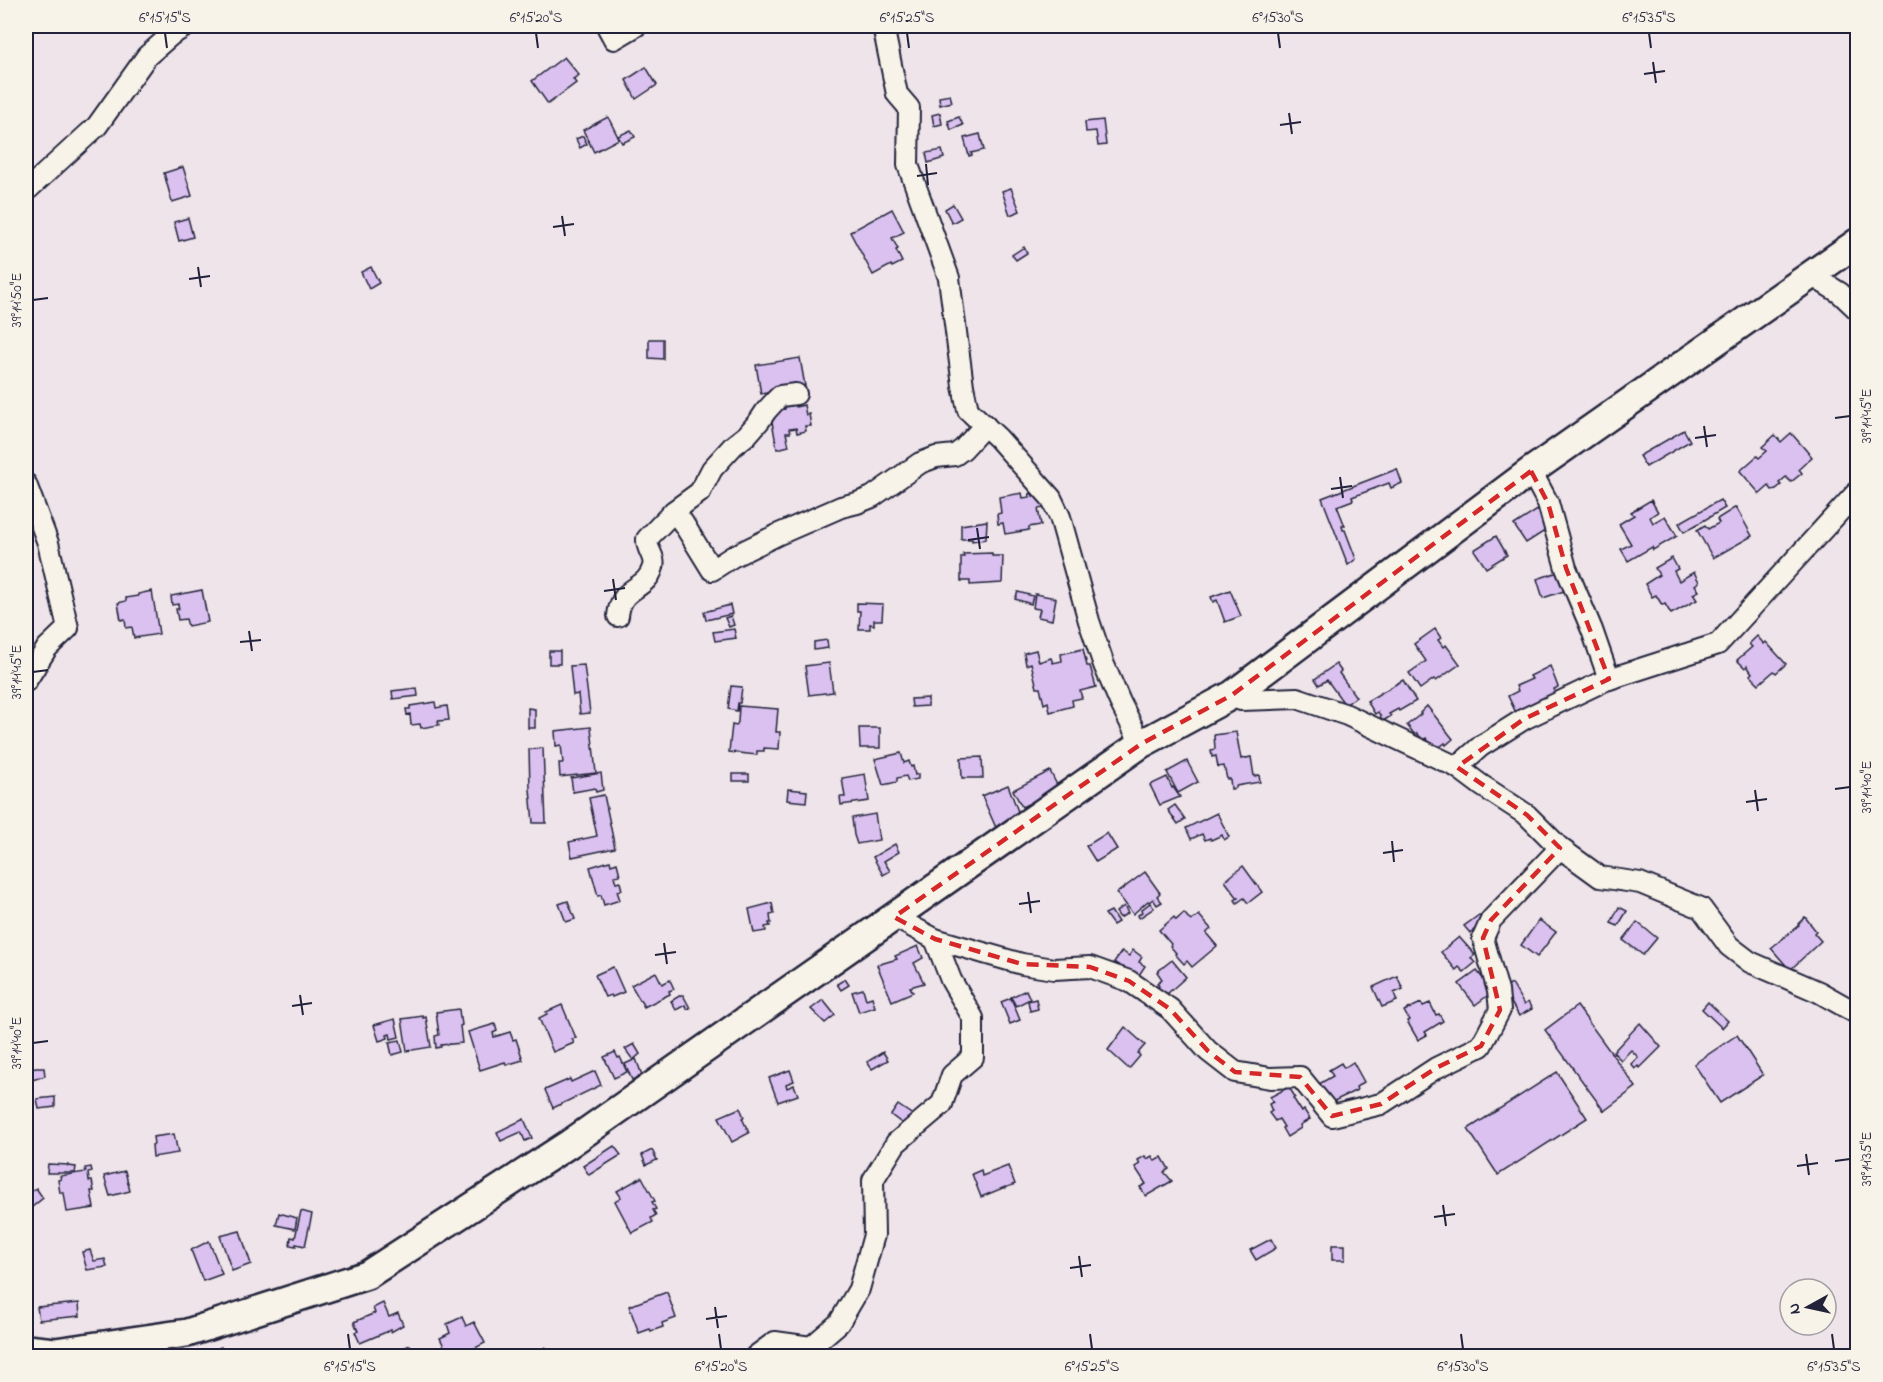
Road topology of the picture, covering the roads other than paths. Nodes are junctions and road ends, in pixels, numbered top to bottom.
1 (186, 26) edge
2 (607, 26) edge
3 (636, 26) edge
4 (883, 26) edge
5 (26, 191) edge
6 (1857, 242) edge
7 (1811, 274) junction
8 (1857, 310) edge
9 (796, 394) dead end
10 (985, 425) junction
11 (1531, 471) junction
12 (26, 484) edge
13 (1857, 491) edge
14 (674, 511) junction
15 (618, 616) dead end
16 (1609, 679) junction
17 (26, 681) edge
18 (1232, 695) junction
19 (1141, 744) junction
20 (1457, 767) junction
21 (1560, 849) junction
22 (894, 917) junction
23 (935, 939) junction
24 (1857, 1014) edge
25 (26, 1349) edge
26 (98, 1351) edge
27 (756, 1356) edge

1 - 5 street
2 - 3 street
4 - 10 street
6 - 7 street
7 - 8 street
7 - 11 street
9 - 14 street
10 - 14 street
10 - 19 street
11 - 16 street
11 - 18 street
12 - 17 street
13 - 16 street
14 - 15 street
16 - 20 street
18 - 19 street
18 - 20 street
19 - 22 street
20 - 21 street
21 - 23 street
21 - 24 street
22 - 23 street
22 - 26 street
23 - 27 street
25 - 26 street

